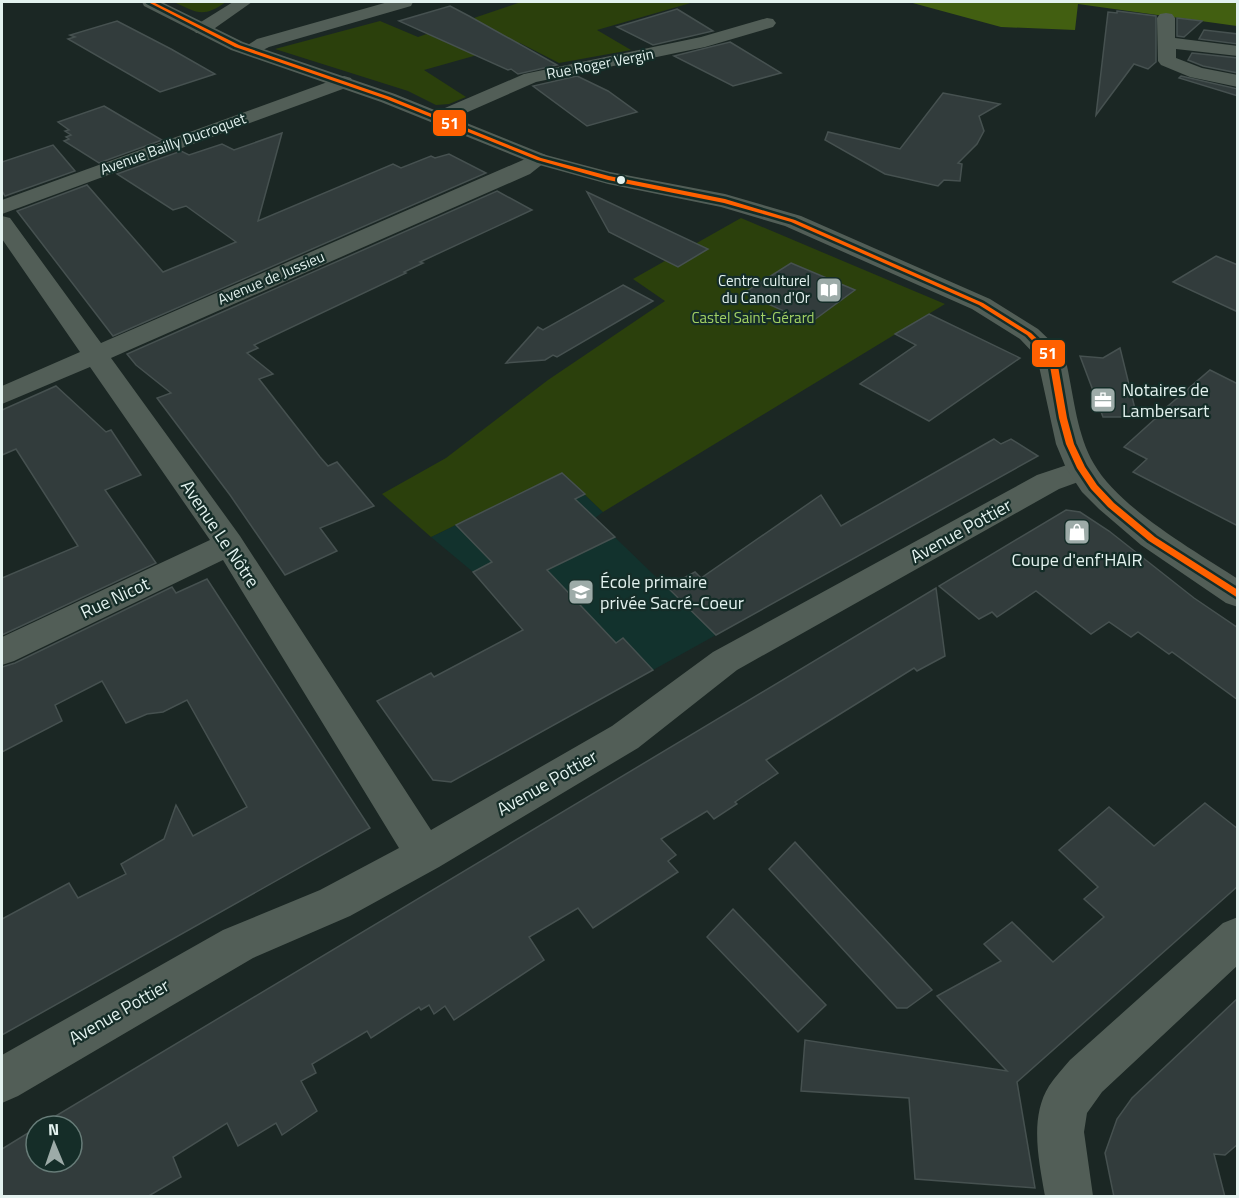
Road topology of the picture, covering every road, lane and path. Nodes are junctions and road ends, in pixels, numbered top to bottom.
1 (150, 2) edge
2 (244, 2) edge
3 (400, 2) edge
4 (1166, 18) dead end
5 (767, 23) dead end
6 (202, 29) junction
7 (1166, 42) junction
8 (249, 50) junction
9 (1238, 51) edge
10 (337, 79) junction
11 (1238, 81) edge
12 (438, 118) junction
13 (539, 159) junction
14 (2, 196) edge
15 (2, 207) edge
16 (2, 223) edge
17 (93, 355) junction
18 (2, 396) edge
19 (1082, 470) junction
20 (229, 544) junction
21 (1235, 590) edge
22 (2, 652) edge
23 (425, 854) junction
24 (1238, 937) edge
25 (2, 1080) edge
26 (1069, 1197) edge

1 - 6 street
2 - 6 street
3 - 8 street
4 - 7 street
5 - 12 street, Rue Roger Vergin
6 - 8 street
7 - 9 street
7 - 11 street
8 - 10 street
10 - 12 street
10 - 14 street, Avenue Bailly Ducroquet
10 - 15 street, Avenue Bailly Ducroquet
12 - 13 street
13 - 17 street, Avenue de Jussieu
13 - 19 street
16 - 17 street, Avenue Le Nôtre
17 - 18 street, Avenue de Jussieu
17 - 20 street, Avenue Le Nôtre
19 - 21 street
19 - 23 street, Avenue Pottier
20 - 22 street, Rue Nicot
20 - 23 street, Avenue Le Nôtre
23 - 25 street, Avenue Pottier
24 - 26 street

